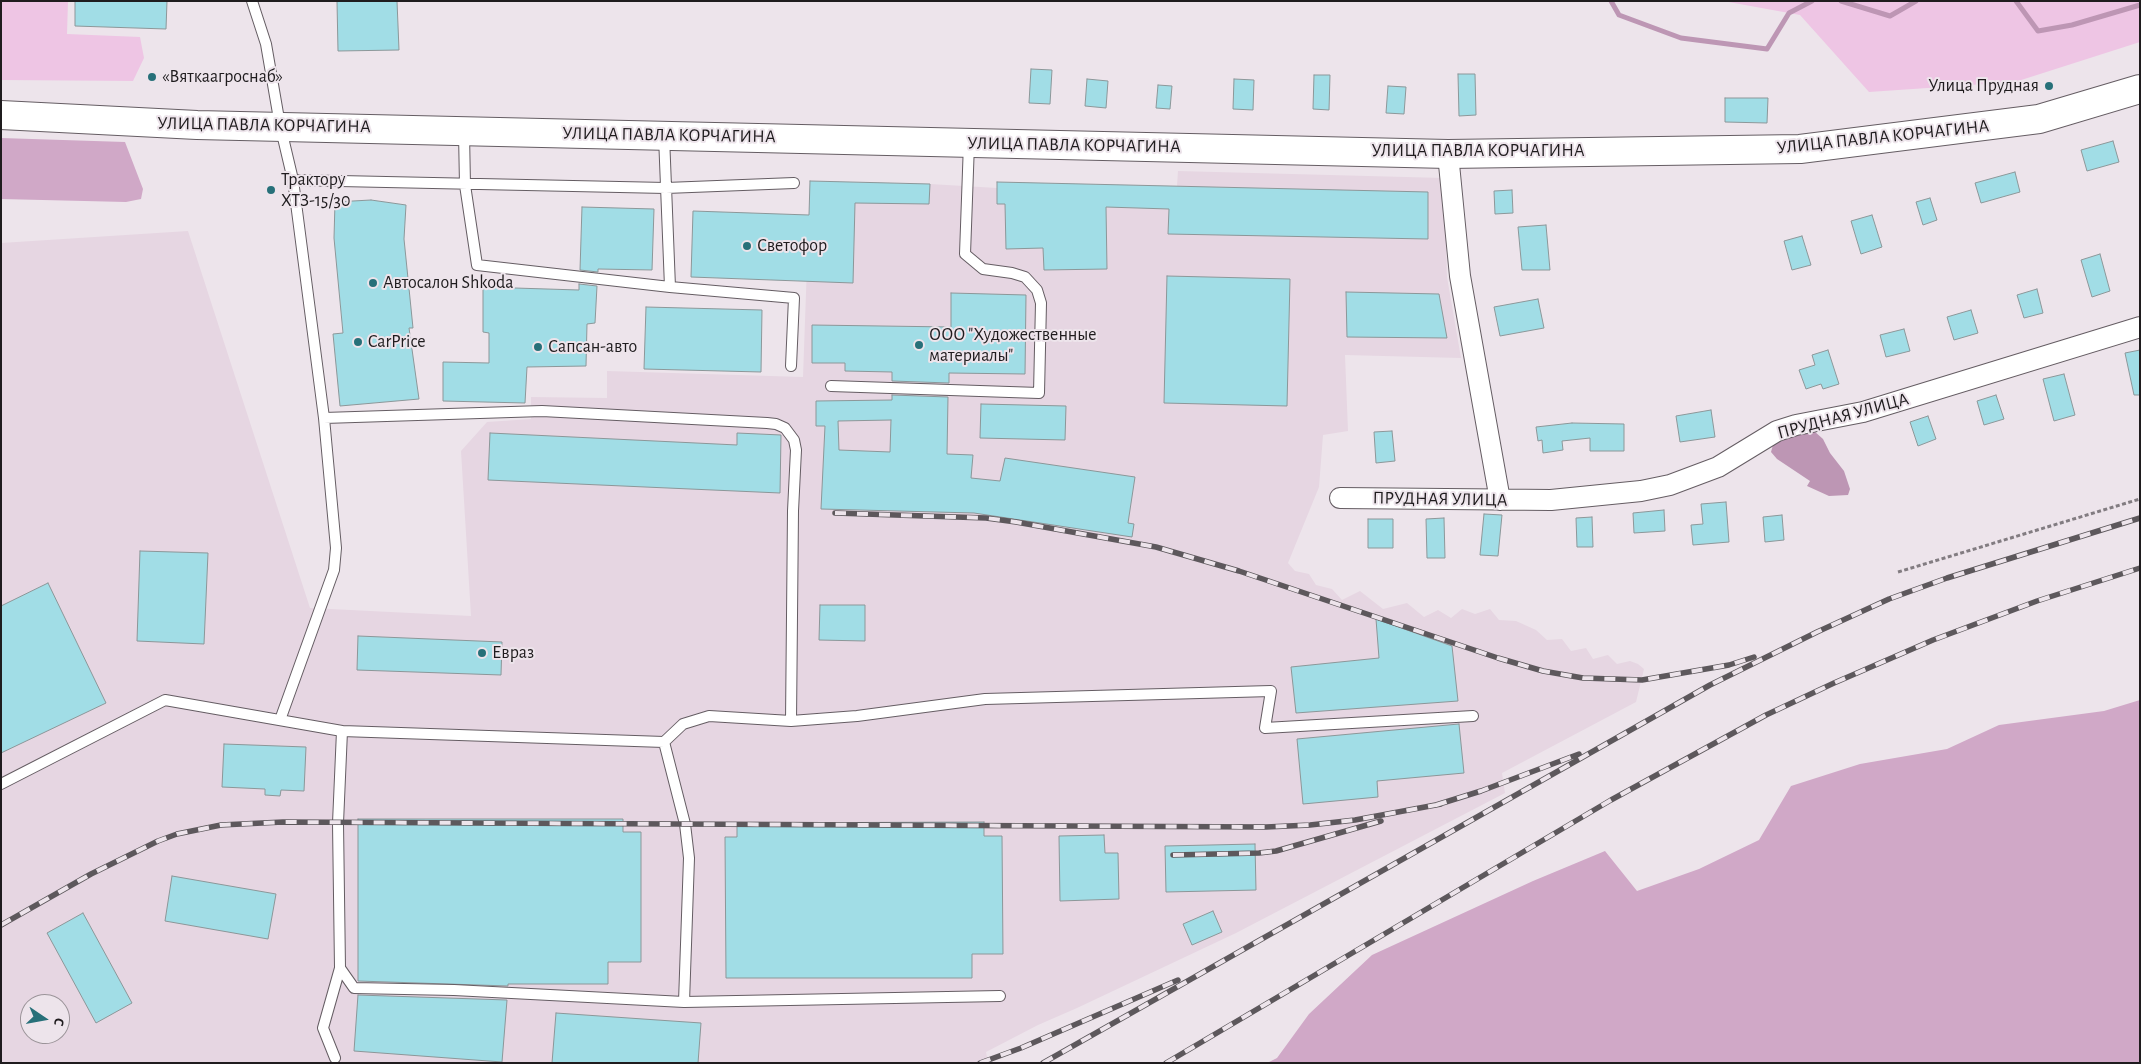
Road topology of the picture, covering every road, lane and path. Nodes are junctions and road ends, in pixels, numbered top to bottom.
1 (252, 1) edge
2 (2140, 88) edge
3 (1, 115) edge
4 (280, 125) junction
5 (464, 130) junction
6 (664, 135) junction
7 (969, 142) junction
8 (1448, 154) junction
9 (293, 180) junction
10 (794, 183) dead end
11 (465, 185) junction
12 (666, 188) junction
13 (670, 287) junction
14 (2140, 328) edge
15 (791, 366) dead end
16 (831, 386) dead end
17 (324, 418) junction
18 (1340, 498) dead end
19 (2140, 499) edge
20 (1500, 500) junction
21 (1898, 572) dead end
22 (1473, 716) dead end
23 (280, 720) junction
24 (791, 721) junction
25 (342, 731) junction
26 (664, 742) junction
27 (1, 784) edge
28 (340, 968) junction
29 (1000, 996) dead end
30 (684, 1002) junction
31 (335, 1058) dead end

1 - 4 lane
2 - 8 main road, УЛИЦА ПАВЛА КОРЧАГИНА
3 - 4 main road, УЛИЦА ПАВЛА КОРЧАГИНА
4 - 5 main road, УЛИЦА ПАВЛА КОРЧАГИНА
4 - 9 lane
5 - 6 main road, УЛИЦА ПАВЛА КОРЧАГИНА
5 - 11 lane
6 - 7 main road, УЛИЦА ПАВЛА КОРЧАГИНА
6 - 12 lane
7 - 8 main road, УЛИЦА ПАВЛА КОРЧАГИНА
7 - 16 lane
8 - 20 street
9 - 11 lane
9 - 17 lane
10 - 12 lane
11 - 12 lane
11 - 13 lane
12 - 13 lane
13 - 15 lane
14 - 20 street, ПРУДНАЯ УЛИЦА
17 - 23 lane
17 - 24 lane
18 - 20 street, ПРУДНАЯ УЛИЦА
19 - 21 path
22 - 24 lane
23 - 25 lane
23 - 27 lane
24 - 26 lane
25 - 26 lane
25 - 28 lane
26 - 30 lane
28 - 30 lane
28 - 31 lane
29 - 30 lane

